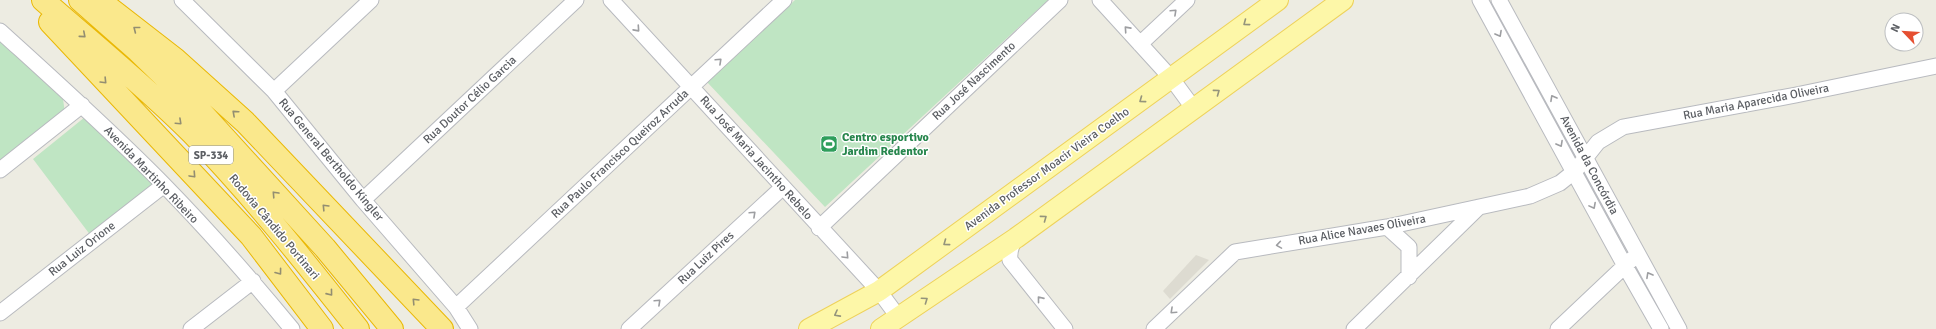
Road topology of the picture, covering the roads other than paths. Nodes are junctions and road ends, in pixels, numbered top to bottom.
1 (30, 0) edge
2 (43, 0) edge
3 (80, 0) edge
4 (99, 0) edge
5 (182, 0) edge
6 (371, 0) edge
7 (576, 0) edge
8 (611, 0) edge
9 (784, 0) edge
10 (1060, 0) edge
11 (1100, 0) edge
12 (1187, 0) edge
13 (1278, 0) edge
14 (1343, 0) edge
15 (1480, 0) edge
16 (1499, 0) edge
17 (0, 31) edge
18 (1140, 44) junction
19 (1936, 66) edge
20 (1172, 79) junction
21 (691, 87) junction
22 (274, 91) junction
23 (82, 105) junction
24 (1194, 109) junction
25 (1585, 157) junction
26 (0, 170) edge
27 (1574, 171) junction
28 (164, 185) junction
29 (783, 187) junction
30 (363, 200) junction
31 (1479, 207) junction
32 (1387, 227) junction
33 (819, 228) junction
34 (1016, 238) junction
35 (1637, 254) junction
36 (1625, 266) junction
37 (1409, 277) junction
38 (252, 281) junction
39 (879, 291) junction
40 (456, 307) junction
41 (0, 314) edge
42 (899, 318) junction
43 (190, 329) edge
44 (292, 329) edge
45 (322, 329) edge
46 (358, 329) edge
47 (392, 329) edge
48 (442, 329) edge
49 (470, 329) edge
50 (629, 329) edge
51 (809, 329) edge
52 (881, 329) edge
53 (1065, 329) edge
54 (1154, 329) edge
55 (1354, 329) edge
56 (1558, 329) edge
57 (1661, 329) edge
58 (1679, 329) edge

1 -> 45 highway
2 -> 46 highway, Rodovia Cândido Portinari / SP-334
47 -> 3 highway, Rodovia Cândido Portinari / SP-334
48 -> 4 highway
5 - 22 street, Rua General Bertholdo Kingler
6 - 22 street
7 - 30 street, Rua Doutor Célio Garcia
8 -> 21 street, Rua José Maria Jacintho Rebelo
21 -> 9 street, Rua Paulo Francisco Queiroz Arruda
10 - 33 street, Rua José Nascimento
18 -> 11 street
18 -> 12 street
13 -> 20 main road, Avenida Professor Moacir Vieira Coelho
24 -> 14 main road
15 -> 27 street, Avenida da Concórdia
25 -> 16 street, Avenida da Concórdia
17 - 23 street, Avenida Martinho Ribeiro
18 - 20 street
19 - 25 street, Rua Maria Aparecida Oliveira
20 - 24 street
20 -> 39 main road, Avenida Professor Moacir Vieira Coelho
21 - 29 street, Rua José Maria Jacintho Rebelo
21 - 40 street, Rua Paulo Francisco Queiroz Arruda
22 - 30 street, Rua General Bertholdo Kingler
23 - 26 street
23 - 28 street, Avenida Martinho Ribeiro
34 -> 24 main road
25 - 27 street, Rua Alice Navaes Oliveira
25 - 35 street, Avenida da Concórdia
27 - 31 street, Rua Alice Navaes Oliveira
27 -> 36 street, Avenida da Concórdia
28 - 38 street, Avenida Martinho Ribeiro
28 - 41 street, Rua Luiz Orione
29 - 33 street, Rua José Maria Jacintho Rebelo
50 -> 29 street, Rua Luiz Pires
30 - 40 street, Rua General Bertholdo Kingler
31 - 32 street, Rua Alice Navaes Oliveira
31 - 37 street
32 - 37 street
32 -> 54 street, Rua Alice Navaes Oliveira
33 -> 39 street, Rua José Maria Jacintho Rebelo
42 -> 34 main road
53 -> 34 street
35 - 36 street
58 -> 35 street, Avenida da Concórdia
36 - 56 street
36 - 57 street, Avenida da Concórdia
37 - 55 street
38 - 43 street
38 - 44 street, Avenida Martinho Ribeiro
39 - 42 street, Rua José Maria Jacintho Rebelo
39 -> 51 main road, Avenida Professor Moacir Vieira Coelho
40 - 49 street, Rua General Bertholdo Kingler
42 - 52 main road

